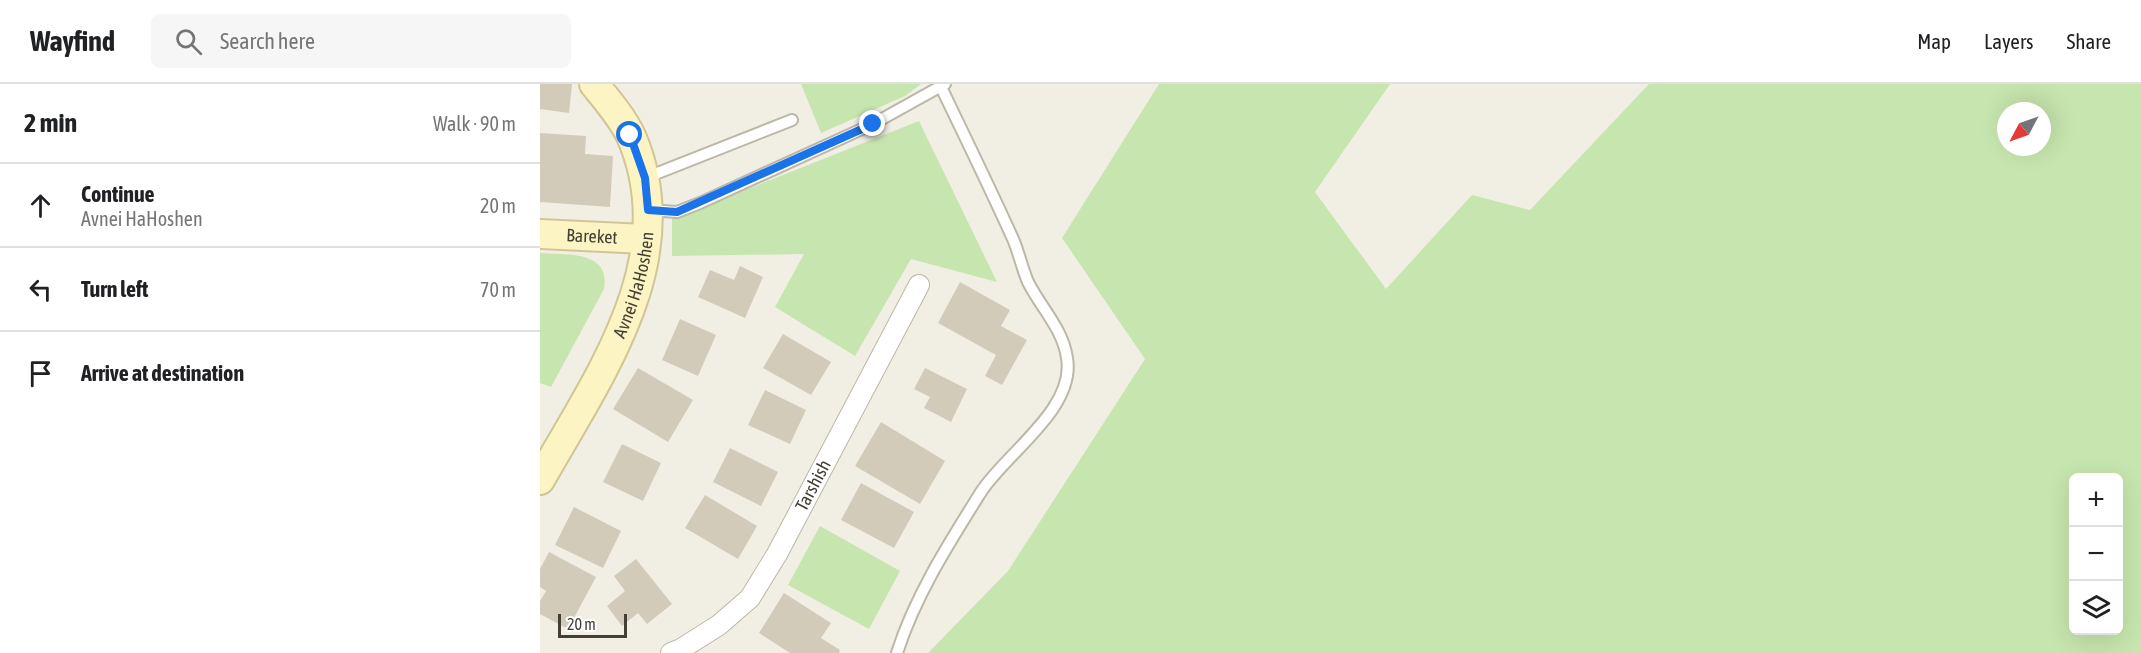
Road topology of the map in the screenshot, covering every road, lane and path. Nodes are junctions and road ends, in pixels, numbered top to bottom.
1 (594, 84) edge
2 (943, 85) edge
3 (792, 120) dead end
4 (645, 178) junction
5 (648, 210) junction
6 (540, 234) edge
7 (645, 239) junction
8 (919, 285) dead end
9 (540, 480) edge
10 (671, 653) edge
11 (897, 653) edge

1 - 4 street, Avnei HaHoshen
2 - 5 lane
2 - 11 lane
3 - 4 lane
4 - 5 street, Avnei HaHoshen
5 - 7 street, Avnei HaHoshen
6 - 7 street, Bareket
7 - 9 street, Avnei HaHoshen
8 - 10 street, Tarshish

